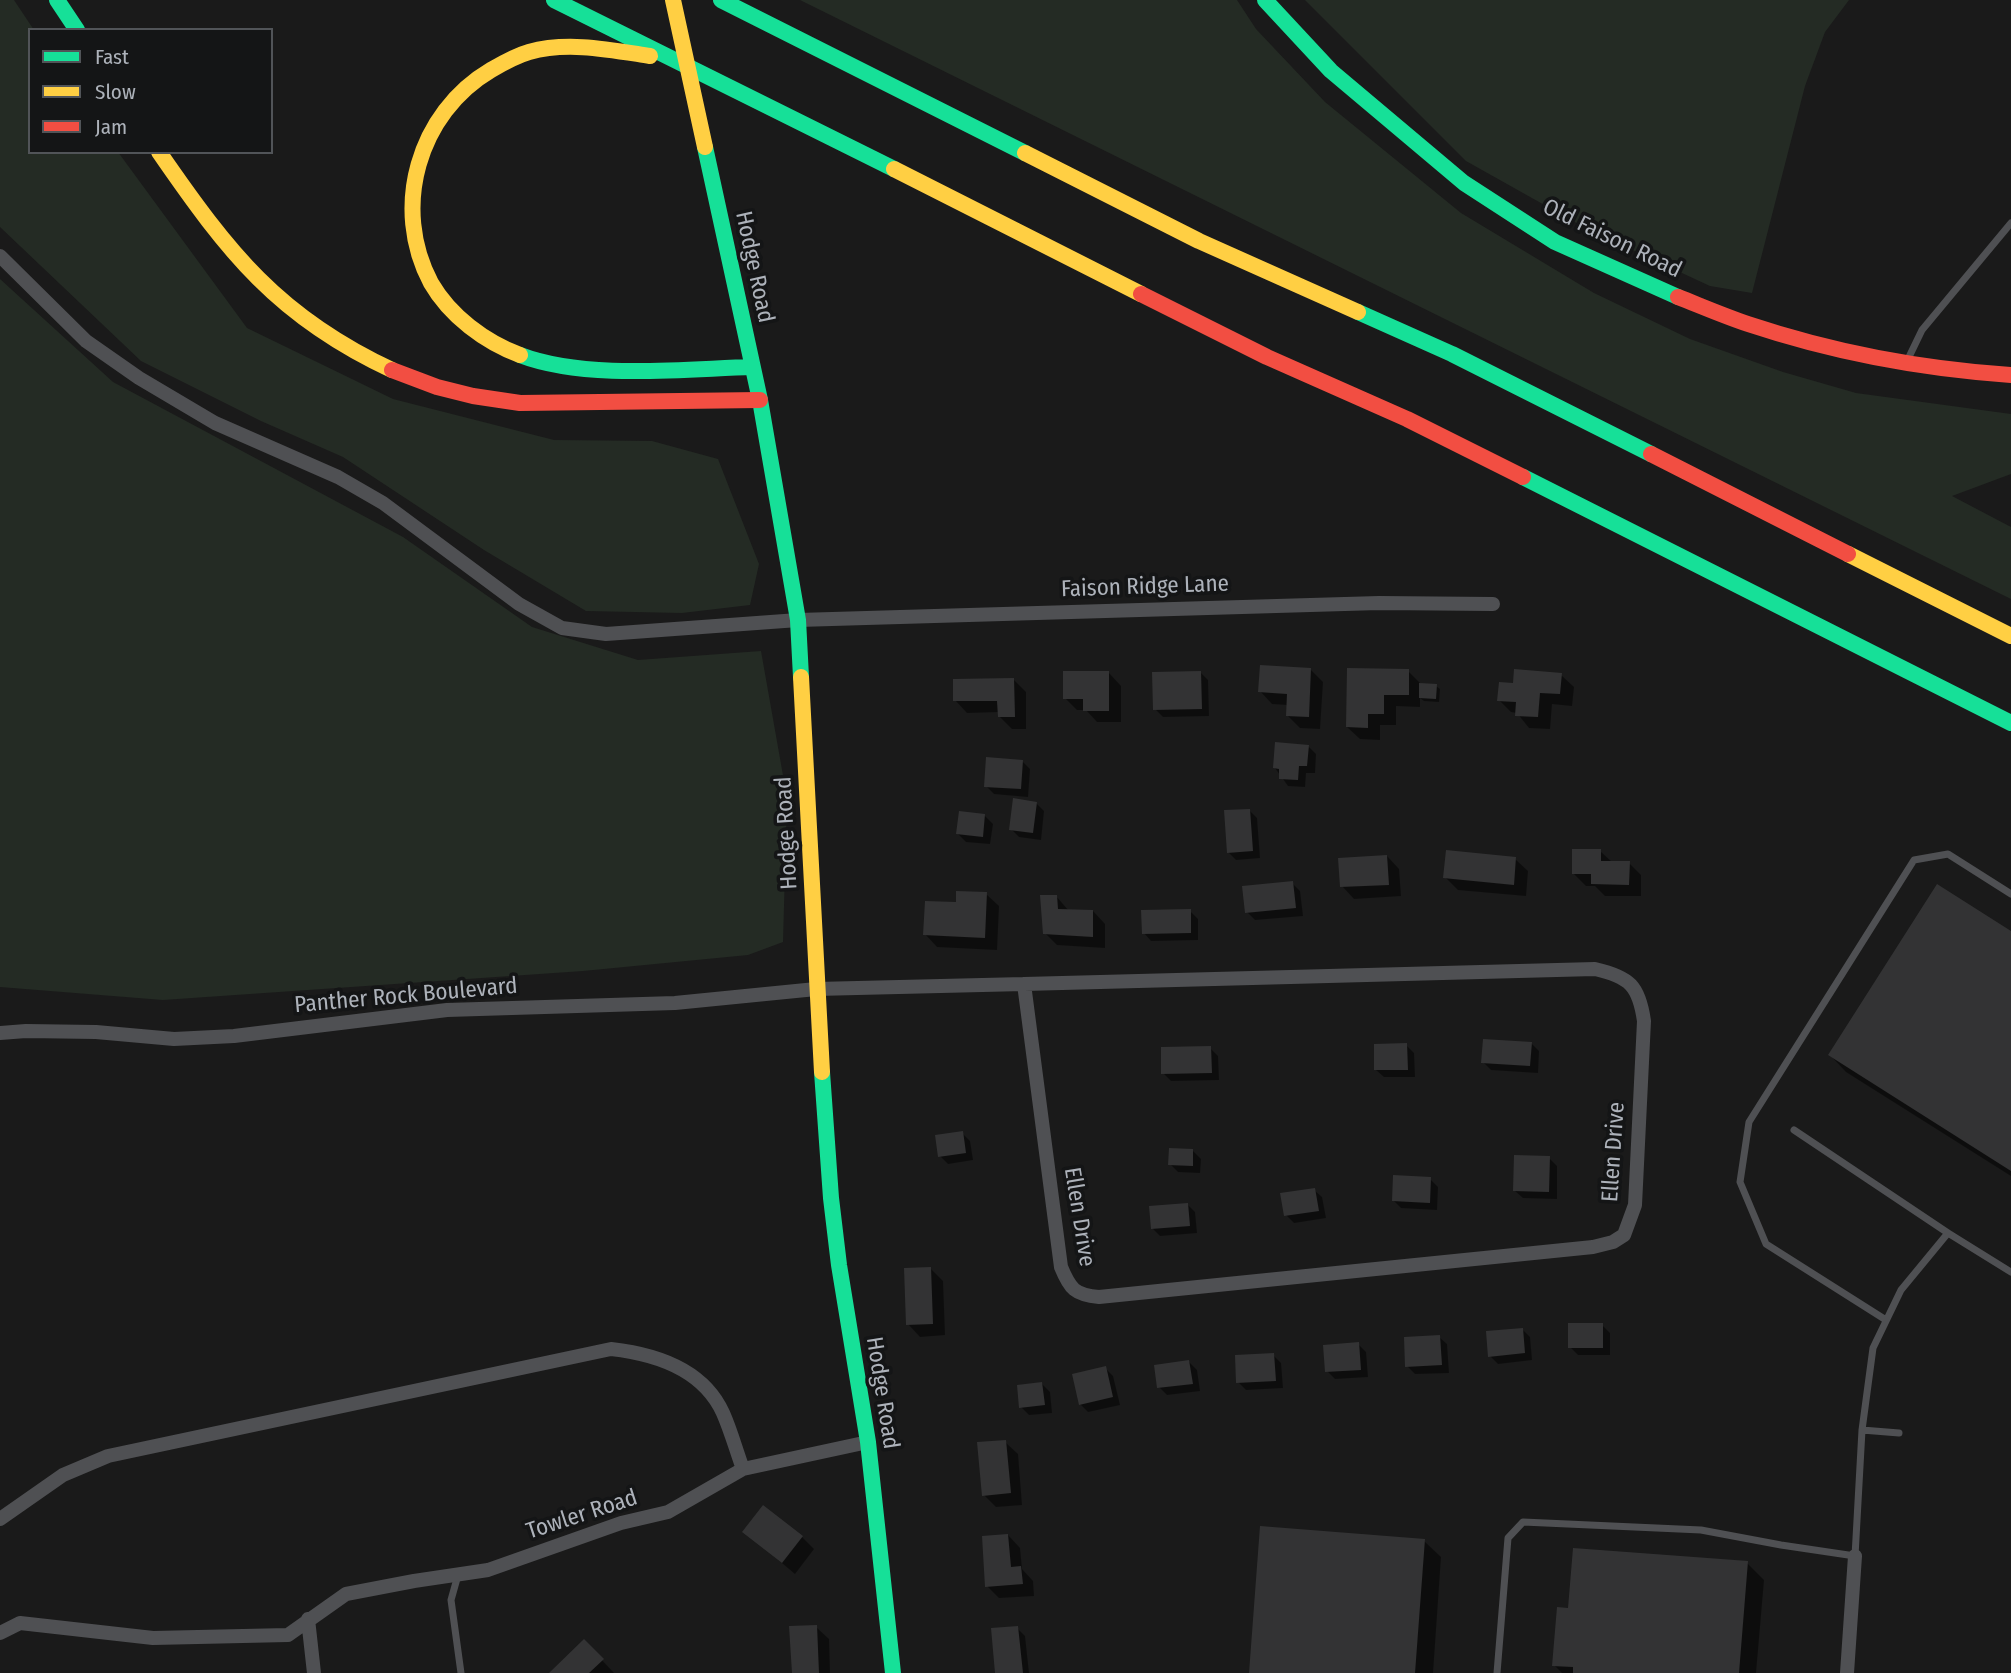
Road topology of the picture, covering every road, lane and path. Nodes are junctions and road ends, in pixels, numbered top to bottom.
1 (57, 0) edge
2 (554, 0) edge
3 (673, 0) edge
4 (721, 0) edge
5 (1265, 0) edge
6 (76, 28) edge
7 (677, 61) junction
8 (160, 154) edge
9 (2011, 223) edge
10 (0, 256) edge
11 (1907, 362) junction
12 (752, 367) junction
13 (2011, 375) edge
14 (760, 400) junction
15 (1493, 604) dead end
16 (799, 620) junction
17 (2011, 636) edge
18 (2011, 723) edge
19 (2011, 894) edge
20 (1024, 984) junction
21 (816, 989) junction
22 (0, 1033) edge
23 (1794, 1130) dead end
24 (1948, 1233) junction
25 (2011, 1272) edge
26 (1886, 1320) junction
27 (1862, 1430) junction
28 (1899, 1433) dead end
29 (868, 1442) junction
30 (743, 1469) junction
31 (0, 1519) edge
32 (1855, 1556) junction
33 (458, 1574) junction
34 (308, 1619) junction
35 (0, 1633) edge
36 (314, 1673) edge
37 (461, 1673) edge
38 (893, 1673) edge
39 (1497, 1673) edge
40 (1847, 1673) edge

1 - 6 main road
2 - 7 main road
3 - 12 main road, Hodge Road, bridge
4 - 17 main road
5 - 11 main road, Old Faison Road
7 - 12 main road
7 - 18 main road
8 - 14 main road
9 - 11 lane
10 - 16 street, Faison Ridge Lane
11 - 13 main road, Old Faison Road
12 - 14 main road, Hodge Road
14 - 16 main road, Hodge Road
15 - 16 street, Faison Ridge Lane
16 - 21 main road, Hodge Road
19 - 26 lane
20 - 20 street, Ellen Drive
20 - 21 street, Ellen Drive
21 - 22 street, Panther Rock Boulevard
21 - 29 main road, Hodge Road
23 - 24 lane
24 - 25 lane
24 - 26 lane
26 - 27 lane
27 - 28 lane
27 - 32 lane
29 - 30 street, Towler Road
29 - 38 main road, Hodge Road
30 - 31 street
30 - 33 street, Towler Road
32 - 39 lane
32 - 40 street
33 - 34 street, Towler Road
33 - 37 lane
34 - 35 street, Towler Road
34 - 36 street

